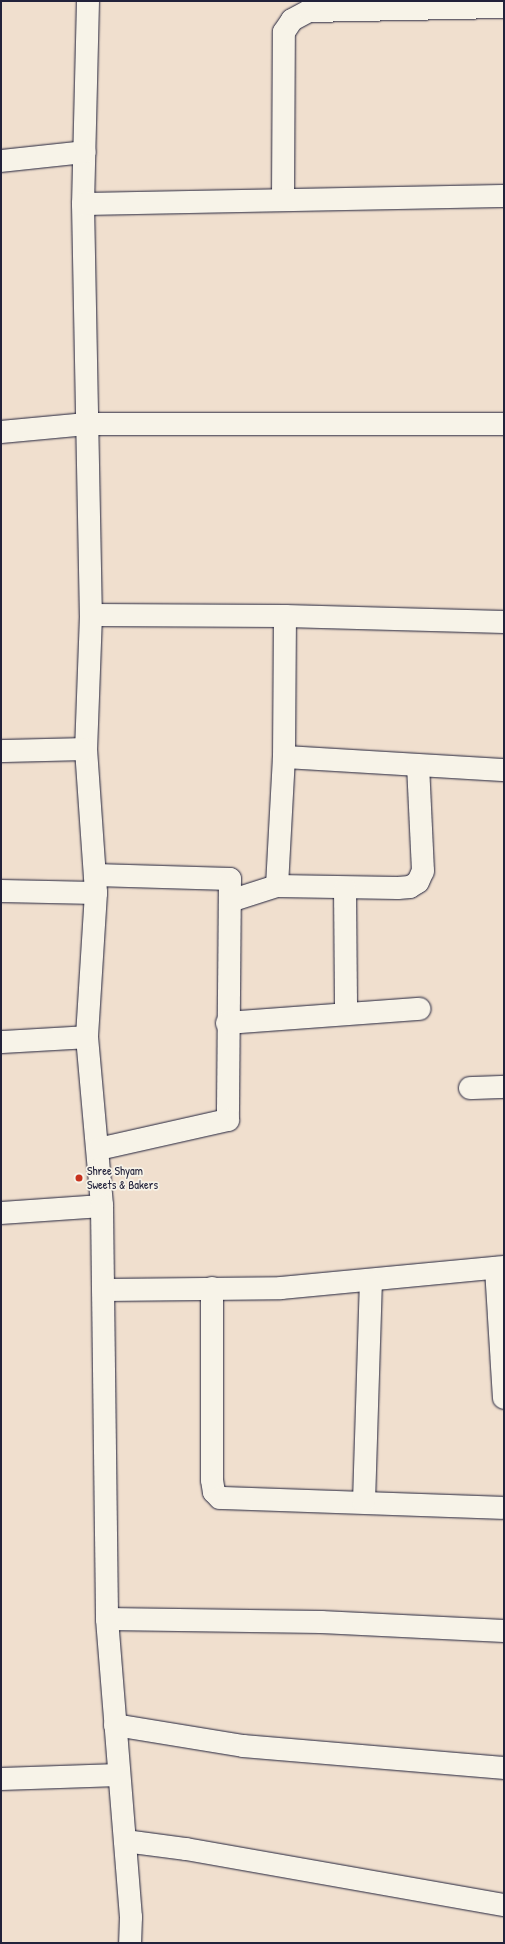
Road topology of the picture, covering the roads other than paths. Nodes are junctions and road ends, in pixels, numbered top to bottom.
1 (88, 1) edge
2 (504, 7) edge
3 (85, 152) junction
4 (1, 160) edge
5 (504, 196) edge
6 (283, 200) junction
7 (84, 204) junction
8 (87, 424) junction
9 (504, 424) edge
10 (1, 432) edge
11 (91, 615) junction
12 (285, 616) junction
13 (504, 622) edge
14 (86, 748) junction
15 (1, 751) edge
16 (284, 757) junction
17 (418, 766) junction
18 (504, 770) edge
19 (96, 884) junction
20 (277, 886) junction
21 (346, 889) junction
22 (1, 891) edge
23 (230, 901) junction
24 (419, 1009) dead end
25 (346, 1014) junction
26 (227, 1023) junction
27 (87, 1037) junction
28 (1, 1042) edge
29 (504, 1087) edge
30 (470, 1088) dead end
31 (98, 1149) junction
32 (102, 1206) junction
33 (1, 1213) edge
34 (500, 1268) edge
35 (371, 1281) junction
36 (212, 1288) junction
37 (103, 1290) junction
38 (504, 1398) edge
39 (364, 1502) junction
40 (502, 1508) dead end
41 (107, 1619) junction
42 (504, 1631) edge
43 (115, 1725) junction
44 (504, 1768) edge
45 (119, 1775) junction
46 (1, 1780) edge
47 (125, 1841) junction
48 (504, 1905) edge
49 (130, 1943) edge

1 - 3 street
2 - 6 street
3 - 4 street
3 - 7 street
5 - 6 street
6 - 7 street
7 - 8 street
8 - 9 street
8 - 10 street
8 - 11 street
11 - 12 street
11 - 14 street
12 - 13 street
12 - 16 street
14 - 15 street
14 - 19 street
16 - 17 street
16 - 20 street
17 - 18 street
17 - 21 street
19 - 22 street
19 - 23 street
19 - 27 street
20 - 21 street
20 - 23 street
21 - 25 street
23 - 26 street
24 - 25 street
25 - 26 street
26 - 31 street
27 - 28 street
27 - 31 street
29 - 30 street
31 - 32 street
32 - 33 street
32 - 37 street
34 - 35 street
34 - 38 street
35 - 36 street
35 - 39 street
36 - 37 street
36 - 39 street
37 - 41 street
39 - 40 street
41 - 42 street
41 - 43 street
43 - 44 street
43 - 45 street
45 - 46 street
45 - 47 street
47 - 48 street
47 - 49 street

